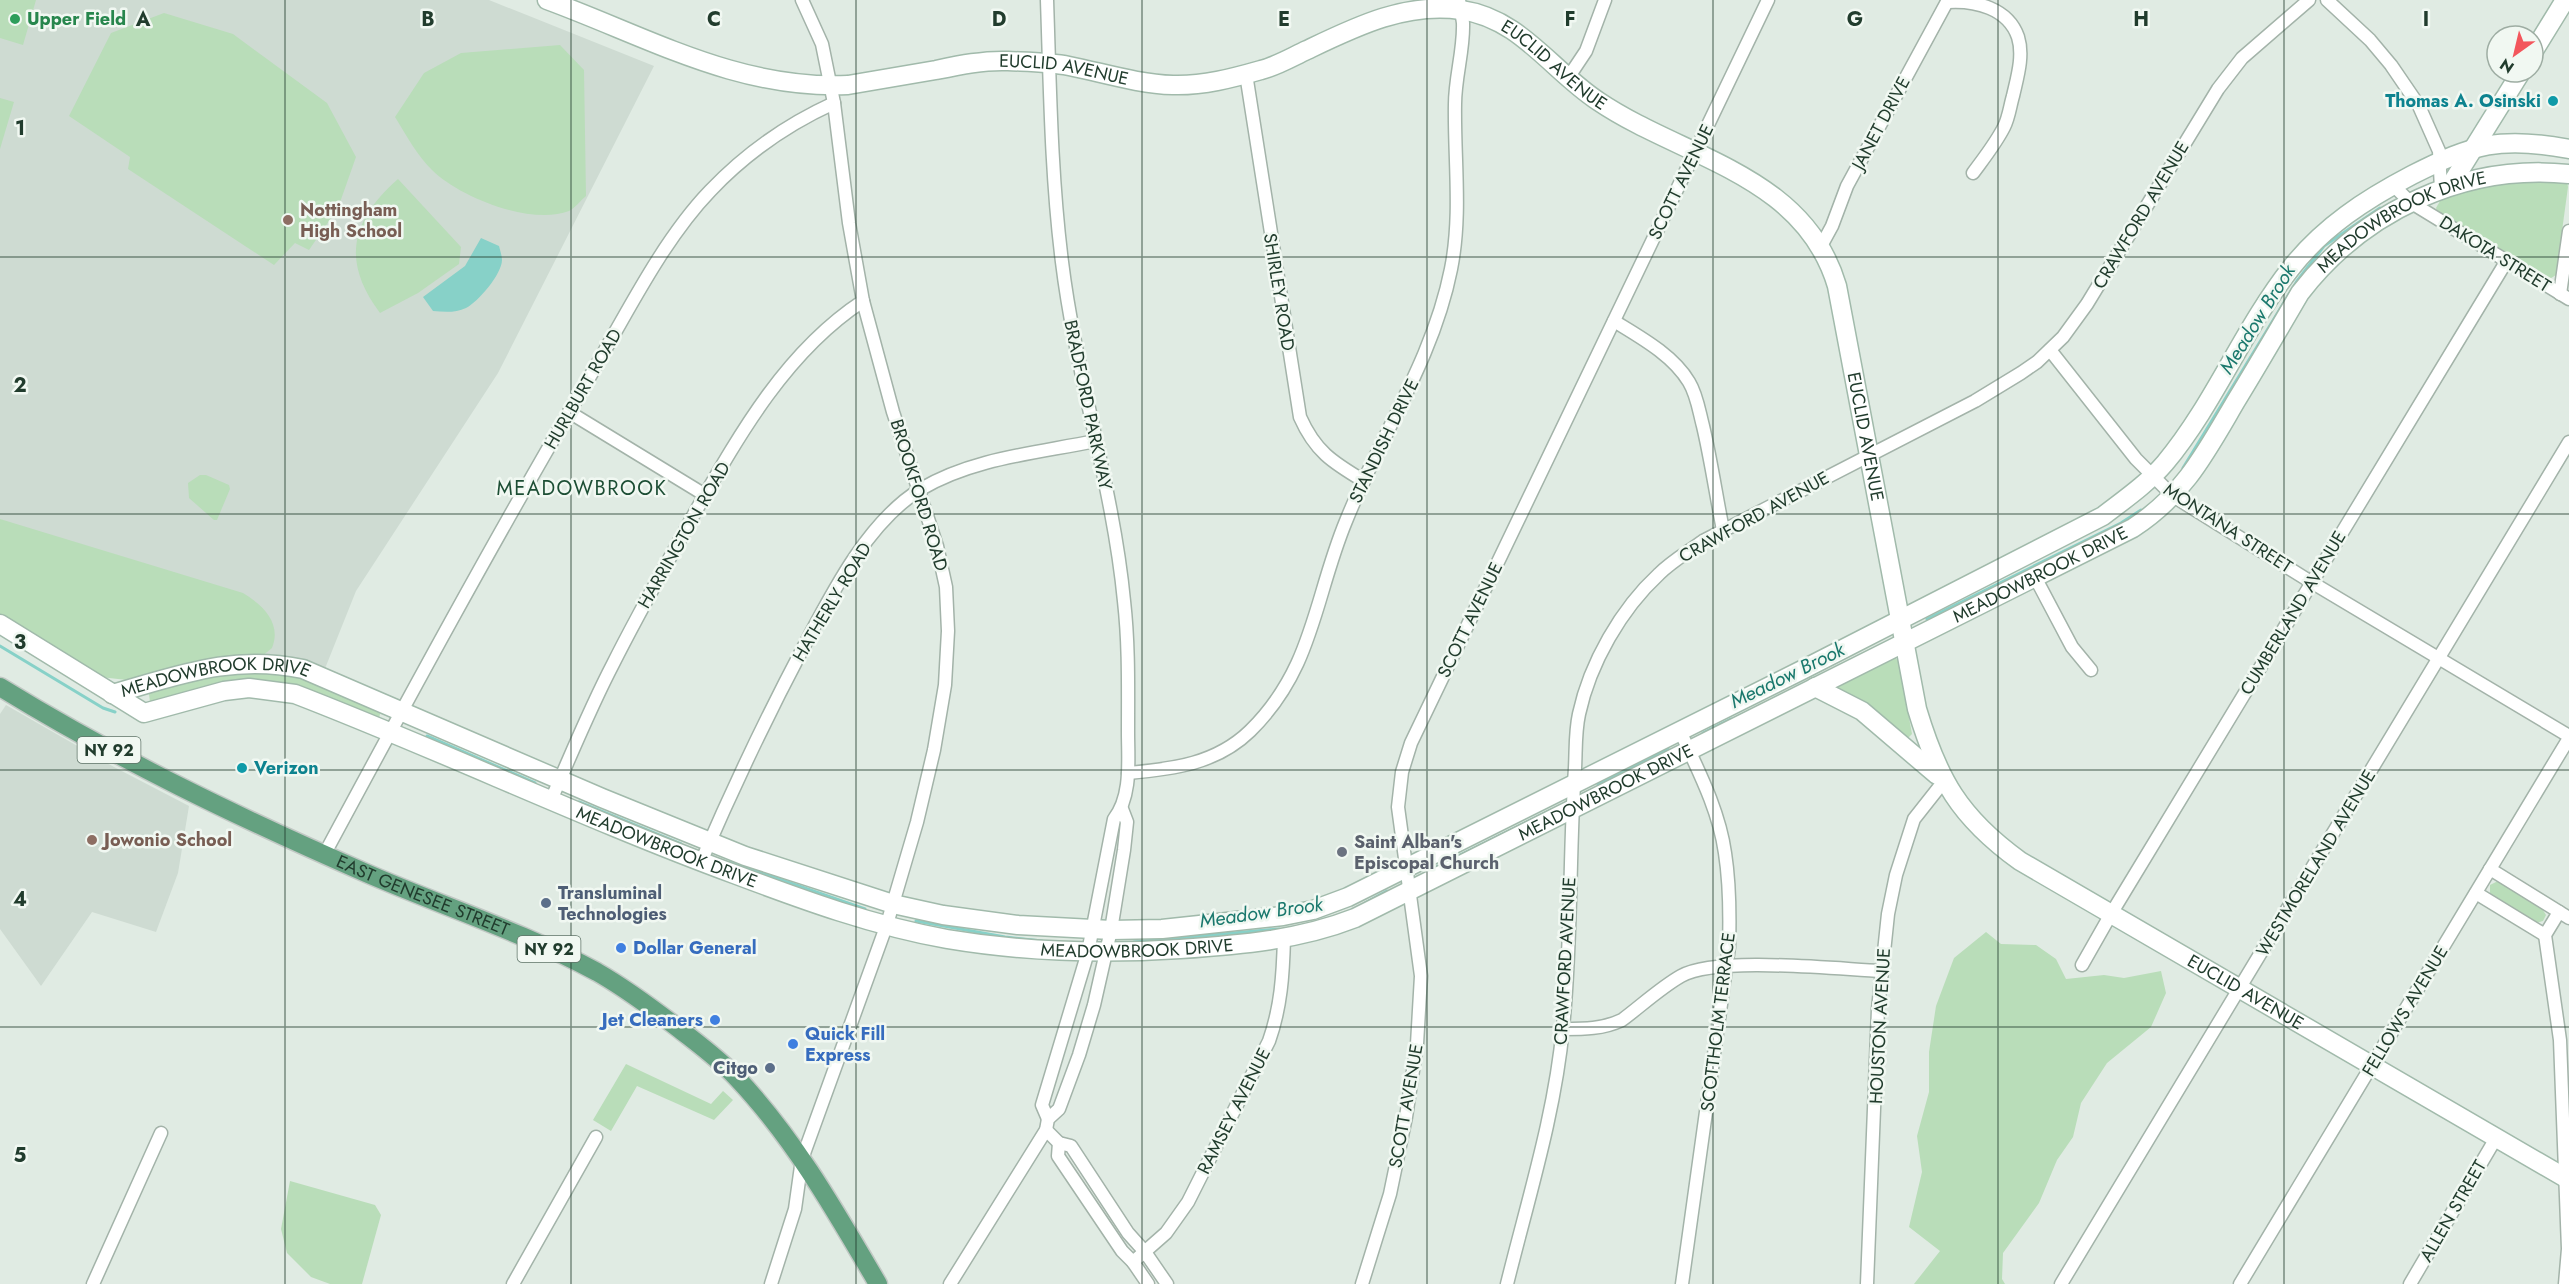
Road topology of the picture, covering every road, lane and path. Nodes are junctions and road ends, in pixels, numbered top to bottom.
1 (548, 0) edge
2 (802, 0) edge
3 (1047, 0) edge
4 (1605, 0) edge
5 (1768, 0) edge
6 (2309, 0) edge
7 (2328, 0) edge
8 (2565, 0) edge
9 (1947, 1) edge
10 (1460, 5) edge
11 (2545, 32) edge
12 (1049, 63) junction
13 (1246, 74) junction
14 (1568, 78) junction
15 (2513, 84) edge
16 (832, 95) junction
17 (2472, 149) junction
18 (2569, 149) edge
19 (1695, 152) junction
20 (2440, 161) junction
21 (1973, 173) dead end
22 (2569, 174) edge
23 (2393, 185) junction
24 (2446, 187) junction
25 (2410, 202) junction
26 (2569, 231) edge
27 (1820, 248) junction
28 (2506, 262) junction
29 (2565, 297) edge
30 (863, 301) junction
31 (1614, 321) junction
32 (2050, 350) junction
33 (569, 412) junction
34 (1095, 441) junction
35 (2569, 442) edge
36 (1869, 454) junction
37 (2152, 477) junction
38 (1364, 481) junction
39 (919, 490) junction
40 (705, 495) junction
41 (2173, 496) junction
42 (1724, 530) junction
43 (2035, 577) junction
44 (2311, 582) junction
45 (1901, 619) junction
46 (0, 624) edge
47 (1905, 642) junction
48 (2438, 658) junction
49 (2091, 670) dead end
50 (0, 687) edge
51 (1815, 687) junction
52 (112, 694) junction
53 (399, 712) junction
54 (1680, 731) junction
55 (389, 733) junction
56 (2569, 737) edge
57 (1689, 751) junction
58 (1128, 773) junction
59 (560, 780) junction
60 (1944, 781) junction
61 (1573, 783) junction
62 (551, 800) junction
63 (1122, 809) junction
64 (1572, 810) junction
65 (710, 841) junction
66 (324, 855) junction
67 (701, 862) junction
68 (1406, 867) junction
69 (2490, 869) junction
70 (1410, 891) junction
71 (2476, 893) junction
72 (893, 904) junction
73 (2110, 914) junction
74 (2564, 915) edge
75 (887, 924) junction
76 (1092, 929) junction
77 (1111, 930) junction
78 (2545, 935) junction
79 (1284, 938) junction
80 (1088, 952) junction
81 (1106, 952) junction
82 (2082, 965) dead end
83 (1727, 966) junction
84 (1881, 971) junction
85 (2239, 989) junction
86 (1563, 1029) junction
87 (2372, 1066) junction
88 (1047, 1124) junction
89 (161, 1133) dead end
90 (596, 1137) dead end
91 (2496, 1137) junction
92 (1059, 1143) junction
93 (802, 1159) junction
94 (2567, 1179) edge
95 (1145, 1252) junction
96 (1133, 1262) junction
97 (93, 1284) edge
98 (513, 1284) edge
99 (771, 1284) edge
100 (878, 1284) edge
101 (950, 1284) edge
102 (1148, 1284) edge
103 (1167, 1284) edge
104 (1362, 1284) edge
105 (1507, 1284) edge
106 (1682, 1284) edge
107 (1867, 1284) edge
108 (2061, 1284) edge
109 (2240, 1284) edge
110 (2410, 1284) edge
111 (2565, 1284) edge

1 - 16 street, EUCLID AVENUE
2 - 16 street, BROOKFORD ROAD
3 - 12 street, BRADFORD PARKWAY
4 - 14 street
5 - 19 street, SCOTT AVENUE
6 - 32 street, CRAWFORD AVENUE
7 - 20 street
8 - 11 street
9 - 21 street
9 - 27 street, JANET DRIVE
10 - 13 street, EUCLID AVENUE
10 - 14 street, EUCLID AVENUE
10 - 38 street, STANDISH DRIVE
12 - 13 street, EUCLID AVENUE
12 - 16 street, EUCLID AVENUE
12 - 34 street, BRADFORD PARKWAY
13 - 38 street, SHIRLEY ROAD
14 - 19 street, EUCLID AVENUE
15 - 17 street
16 - 30 street, BROOKFORD ROAD
16 - 33 street, HURLBURT ROAD
17 - 18 street, MEADOWBROOK DRIVE
17 - 20 street, MEADOWBROOK DRIVE
17 - 24 street
19 - 27 street, EUCLID AVENUE
19 - 31 street, SCOTT AVENUE
20 - 23 street, MEADOWBROOK DRIVE
20 - 24 street
22 - 24 street, MEADOWBROOK DRIVE
23 - 25 street, DAKOTA STREET
23 - 37 street, MEADOWBROOK DRIVE
24 - 25 street, MEADOWBROOK DRIVE
25 - 28 street, DAKOTA STREET
25 - 41 street, MEADOWBROOK DRIVE
26 - 29 street
27 - 36 street, EUCLID AVENUE
28 - 29 street, DAKOTA STREET
28 - 44 street, CUMBERLAND AVENUE
30 - 39 street, BROOKFORD ROAD
30 - 40 street, HARRINGTON ROAD
31 - 42 street
31 - 68 street, SCOTT AVENUE
32 - 36 street, CRAWFORD AVENUE
32 - 37 street, MONTANA STREET
33 - 40 street
33 - 53 street, HURLBURT ROAD
34 - 39 street, HATHERLY ROAD
34 - 58 street, BRADFORD PARKWAY
35 - 48 street, WESTMORELAND AVENUE
36 - 42 street, CRAWFORD AVENUE
36 - 45 street, EUCLID AVENUE
37 - 41 street, MONTANA STREET
37 - 45 street, MEADOWBROOK DRIVE
38 - 58 street, STANDISH DRIVE
39 - 65 street, HATHERLY ROAD
39 - 72 street, BROOKFORD ROAD
40 - 59 street, HARRINGTON ROAD
41 - 43 street, MEADOWBROOK DRIVE
41 - 44 street, MONTANA STREET
42 - 61 street, CRAWFORD AVENUE
43 - 47 street, MEADOWBROOK DRIVE
43 - 49 street
44 - 48 street, MONTANA STREET
44 - 73 street, CUMBERLAND AVENUE
45 - 47 street, EUCLID AVENUE
45 - 54 street, MEADOWBROOK DRIVE
46 - 52 street, MEADOWBROOK DRIVE
47 - 51 street, MEADOWBROOK DRIVE
47 - 60 street, EUCLID AVENUE
48 - 56 street, MONTANA STREET
48 - 85 street, WESTMORELAND AVENUE
50 - 66 main road, EAST GENESEE STREET / NY 92
51 - 57 street, MEADOWBROOK DRIVE
51 - 60 street, EUCLID AVENUE
52 - 53 street, MEADOWBROOK DRIVE
52 - 55 street, MEADOWBROOK DRIVE
53 - 55 street, HURLBURT ROAD
53 - 59 street, MEADOWBROOK DRIVE
54 - 57 street, SCOTTHOLM TERRACE
54 - 61 street, MEADOWBROOK DRIVE
55 - 62 street, MEADOWBROOK DRIVE
55 - 66 street, HURLBURT ROAD
56 - 69 street, FELLOWS AVENUE
57 - 64 street, MEADOWBROOK DRIVE
57 - 83 street, SCOTTHOLM TERRACE
58 - 63 street, BRADFORD PARKWAY
59 - 62 street, HARRINGTON ROAD
59 - 65 street, MEADOWBROOK DRIVE
60 - 73 street, EUCLID AVENUE
60 - 84 street, HOUSTON AVENUE
61 - 64 street, CRAWFORD AVENUE
61 - 68 street, MEADOWBROOK DRIVE
62 - 67 street, MEADOWBROOK DRIVE
63 - 76 street, BRADFORD PARKWAY
63 - 77 street, BRADFORD PARKWAY
64 - 70 street, MEADOWBROOK DRIVE
64 - 86 street, CRAWFORD AVENUE
65 - 67 street, HATHERLY ROAD
65 - 72 street, MEADOWBROOK DRIVE
66 - 93 main road, EAST GENESEE STREET / NY 92
67 - 75 street, MEADOWBROOK DRIVE
68 - 70 street, SCOTT AVENUE
68 - 77 street, MEADOWBROOK DRIVE
69 - 71 street, FELLOWS AVENUE
69 - 74 street
70 - 79 street, MEADOWBROOK DRIVE
70 - 104 street, SCOTT AVENUE
71 - 78 street
71 - 87 street, FELLOWS AVENUE
72 - 75 street, BROOKFORD ROAD
72 - 76 street, MEADOWBROOK DRIVE
73 - 82 street, CUMBERLAND AVENUE
73 - 85 street, EUCLID AVENUE
74 - 78 street
75 - 80 street, MEADOWBROOK DRIVE
75 - 93 street, BROOKFORD ROAD
76 - 77 street, MEADOWBROOK DRIVE
76 - 80 street, BRADFORD PARKWAY
77 - 81 street, BRADFORD PARKWAY
78 - 94 street
79 - 81 street, MEADOWBROOK DRIVE
79 - 95 street, RAMSEY AVENUE
80 - 81 street, MEADOWBROOK DRIVE
80 - 88 street, BRADFORD PARKWAY
81 - 88 street, BRADFORD PARKWAY
83 - 84 street
83 - 86 street
83 - 106 street, SCOTTHOLM TERRACE
84 - 107 street, HOUSTON AVENUE
85 - 87 street, EUCLID AVENUE
85 - 108 street, WESTMORELAND AVENUE
86 - 105 street, CRAWFORD AVENUE
87 - 91 street, EUCLID AVENUE
87 - 109 street, FELLOWS AVENUE
88 - 92 street
88 - 101 street, BRADFORD PARKWAY
89 - 97 street
90 - 98 street
91 - 94 street, EUCLID AVENUE
91 - 110 street, ALLEN STREET
92 - 95 street
92 - 96 street
93 - 99 street, BROOKFORD ROAD
93 - 100 main road, EAST GENESEE STREET / NY 92
94 - 111 street
95 - 96 street, RAMSEY AVENUE
95 - 103 street
96 - 102 street

